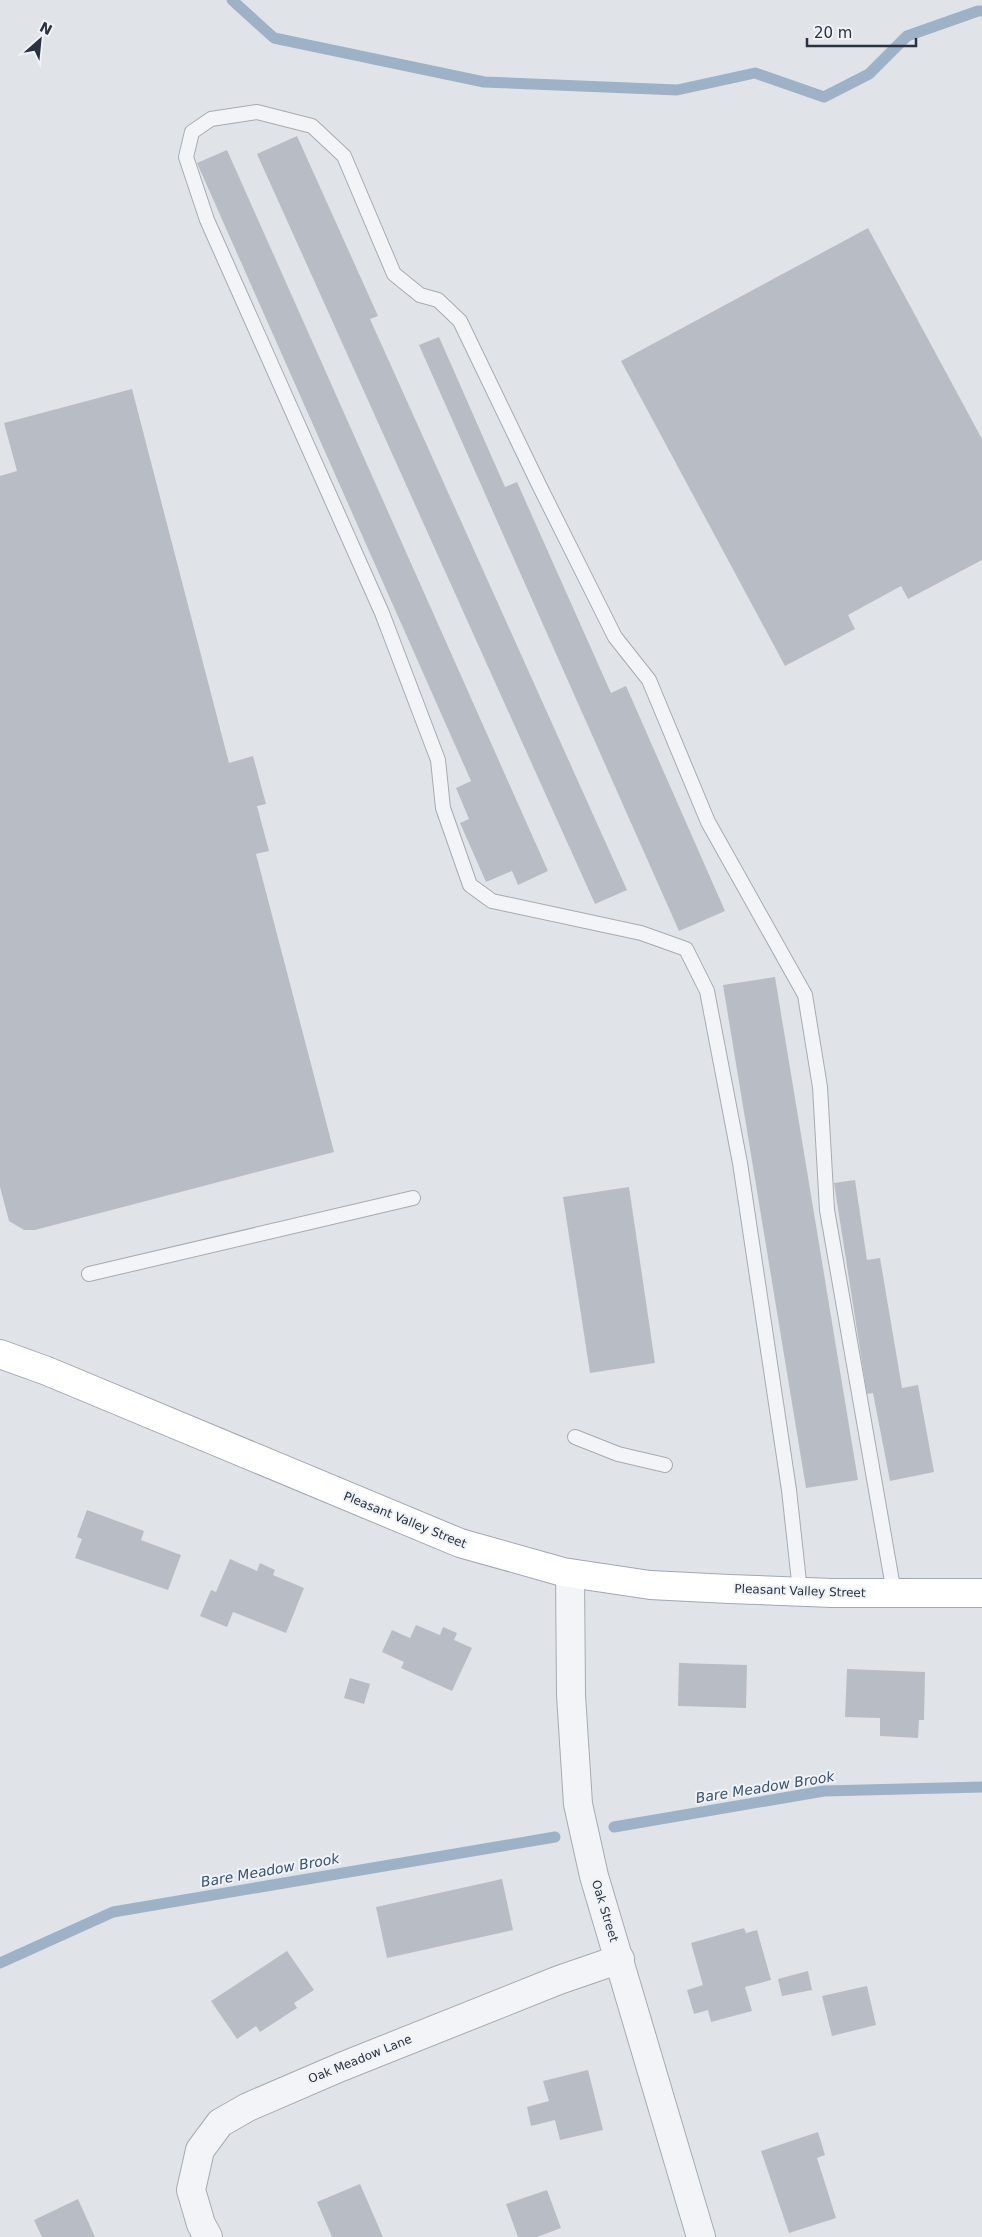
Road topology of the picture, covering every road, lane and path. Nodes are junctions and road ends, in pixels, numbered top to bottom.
1 (413, 1198) dead end
2 (89, 1274) dead end
3 (0, 1354) edge
4 (575, 1437) dead end
5 (665, 1466) dead end
6 (570, 1574) junction
7 (800, 1591) junction
8 (894, 1593) junction
9 (982, 1594) edge
10 (620, 1958) junction
11 (208, 2237) edge
12 (702, 2237) edge

1 - 2 lane
3 - 6 main road, Pleasant Valley Street
4 - 5 lane
6 - 7 main road, Pleasant Valley Street
6 - 10 street, Oak Street
7 - 8 main road, Pleasant Valley Street
7 - 8 lane
8 - 9 main road, Pleasant Valley Street
10 - 11 street, Oak Meadow Lane
10 - 12 street, Oak Street

